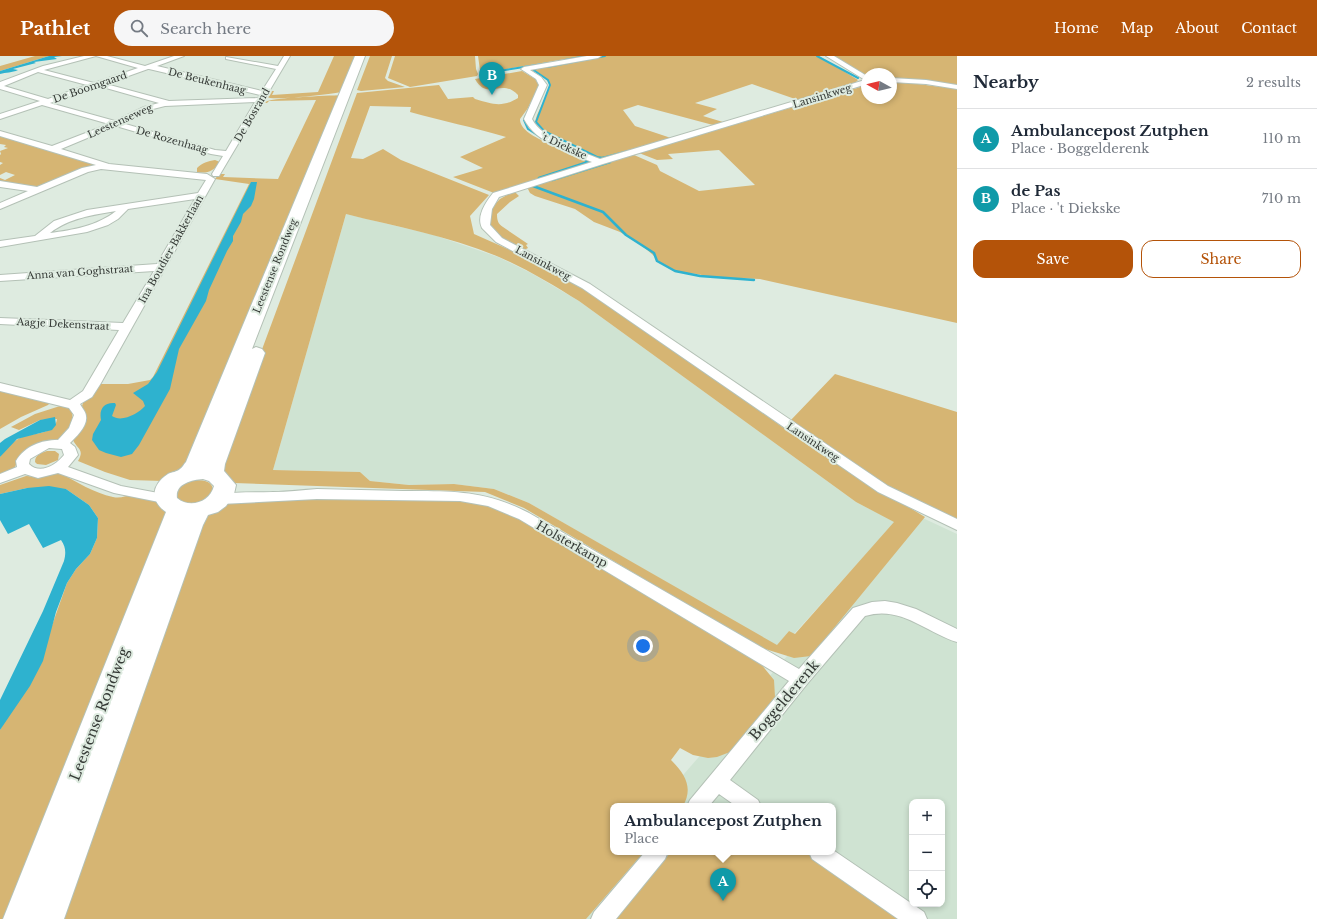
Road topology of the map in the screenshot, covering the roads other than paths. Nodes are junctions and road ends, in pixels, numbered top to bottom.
1 (93, 56) edge
2 (99, 56) edge
3 (132, 56) edge
4 (181, 56) edge
5 (220, 56) edge
6 (287, 56) edge
7 (360, 56) edge
8 (368, 56) edge
9 (598, 56) edge
10 (829, 56) edge
11 (228, 57) edge
12 (45, 67) junction
13 (150, 67) junction
14 (280, 68) junction
15 (36, 70) junction
16 (861, 75) edge
17 (897, 80) edge
18 (99, 84) junction
19 (861, 84) edge
20 (0, 86) edge
21 (957, 87) edge
22 (0, 93) edge
23 (349, 93) junction
24 (263, 97) junction
25 (168, 102) junction
26 (43, 103) junction
27 (0, 117) edge
28 (116, 123) junction
29 (0, 133) edge
30 (53, 149) junction
31 (229, 154) junction
32 (600, 162) junction
33 (107, 166) junction
34 (216, 174) dead end
35 (1, 184) edge
36 (39, 190) junction
37 (200, 196) junction
38 (22, 197) junction
39 (0, 206) edge
40 (123, 207) junction
41 (38, 238) junction
42 (0, 244) edge
43 (161, 267) junction
44 (0, 278) edge
45 (0, 321) edge
46 (127, 327) junction
47 (0, 387) edge
48 (72, 404) junction
49 (61, 444) junction
50 (63, 464) junction
51 (25, 469) junction
52 (0, 479) edge
53 (195, 494) junction
54 (957, 525) edge
55 (957, 636) edge
56 (801, 679) junction
57 (717, 782) junction
58 (700, 803) edge
59 (748, 803) edge
60 (655, 855) edge
61 (823, 855) edge
62 (20, 919) edge
63 (47, 919) edge
64 (602, 919) edge
65 (916, 919) edge

1 - 12 street
2 - 13 street
3 - 13 street
4 - 13 street, De Boomgaard
5 - 11 street
6 - 14 street, De Bosrand
7 - 23 main road, Leestense Rondweg
8 - 23 main road, Leestense Rondweg
9 - 32 street, 't Diekske
10 - 16 street, Lansinkweg
11 - 14 street
12 - 15 street
12 - 18 street
13 - 18 street, De Boomgaard
13 - 24 street, De Beukenhaag
14 - 24 street, De Bosrand
15 - 18 street
15 - 20 street
17 - 21 street
18 - 25 street
18 - 26 street, De Boomgaard
19 - 32 street, Lansinkweg
20 - 26 street
22 - 26 street
23 - 53 main road, Leestense Rondweg
23 - 53 main road, Leestense Rondweg
24 - 25 street, Leestenseweg
24 - 31 street, De Bosrand
25 - 28 street, Leestenseweg
26 - 27 street, De Boomgaard
26 - 28 street, De Rozenhaag
28 - 30 street, Leestenseweg
28 - 31 street, De Rozenhaag
29 - 30 street
30 - 33 street
31 - 34 street, De Bosrand
32 - 54 street, Lansinkweg
33 - 36 street
33 - 37 street, Ina Boudier-Bakkerlaan
35 - 36 street
35 - 38 street
36 - 38 street
37 - 40 street
37 - 43 street, Ina Boudier-Bakkerlaan
38 - 39 street
40 - 41 street
40 - 41 street
41 - 42 street
43 - 44 street, Anna van Goghstraat
43 - 46 street, Ina Boudier-Bakkerlaan
45 - 46 street, Aagje Dekenstraat
46 - 48 street, Ina Boudier-Bakkerlaan
47 - 48 street
48 - 49 street
49 - 50 street
49 - 51 street
50 - 51 street
50 - 53 street, Holsterkamp
51 - 52 street
53 - 56 street, Holsterkamp
53 - 62 main road, Leestense Rondweg
53 - 63 main road, Leestense Rondweg
55 - 56 street, Boggelderenk
56 - 57 street, Boggelderenk
57 - 58 street, Boggelderenk
57 - 59 street
60 - 64 street
61 - 65 street

